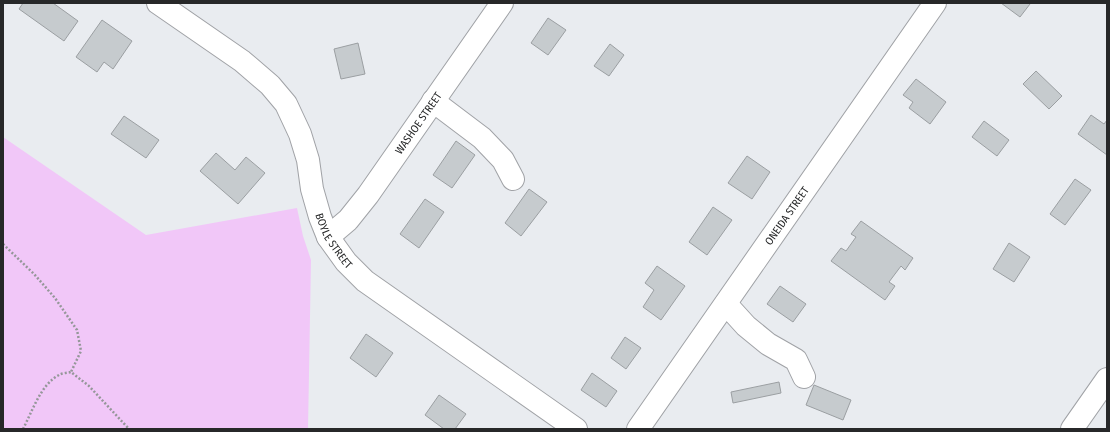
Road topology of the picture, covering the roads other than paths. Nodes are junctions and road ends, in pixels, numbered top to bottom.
1 (158, 3) edge
2 (502, 3) edge
3 (936, 3) edge
4 (433, 101) junction
5 (513, 179) dead end
6 (328, 237) junction
7 (726, 304) junction
8 (804, 377) dead end
9 (1107, 379) edge
10 (576, 429) edge
11 (638, 429) edge
12 (1072, 429) edge

1 - 6 street, BOYLE STREET
2 - 4 street, WASHOE STREET
3 - 7 street, ONEIDA STREET
4 - 5 street
4 - 6 street, WASHOE STREET
6 - 10 street, BOYLE STREET
7 - 8 street
7 - 11 street, ONEIDA STREET
9 - 12 street

